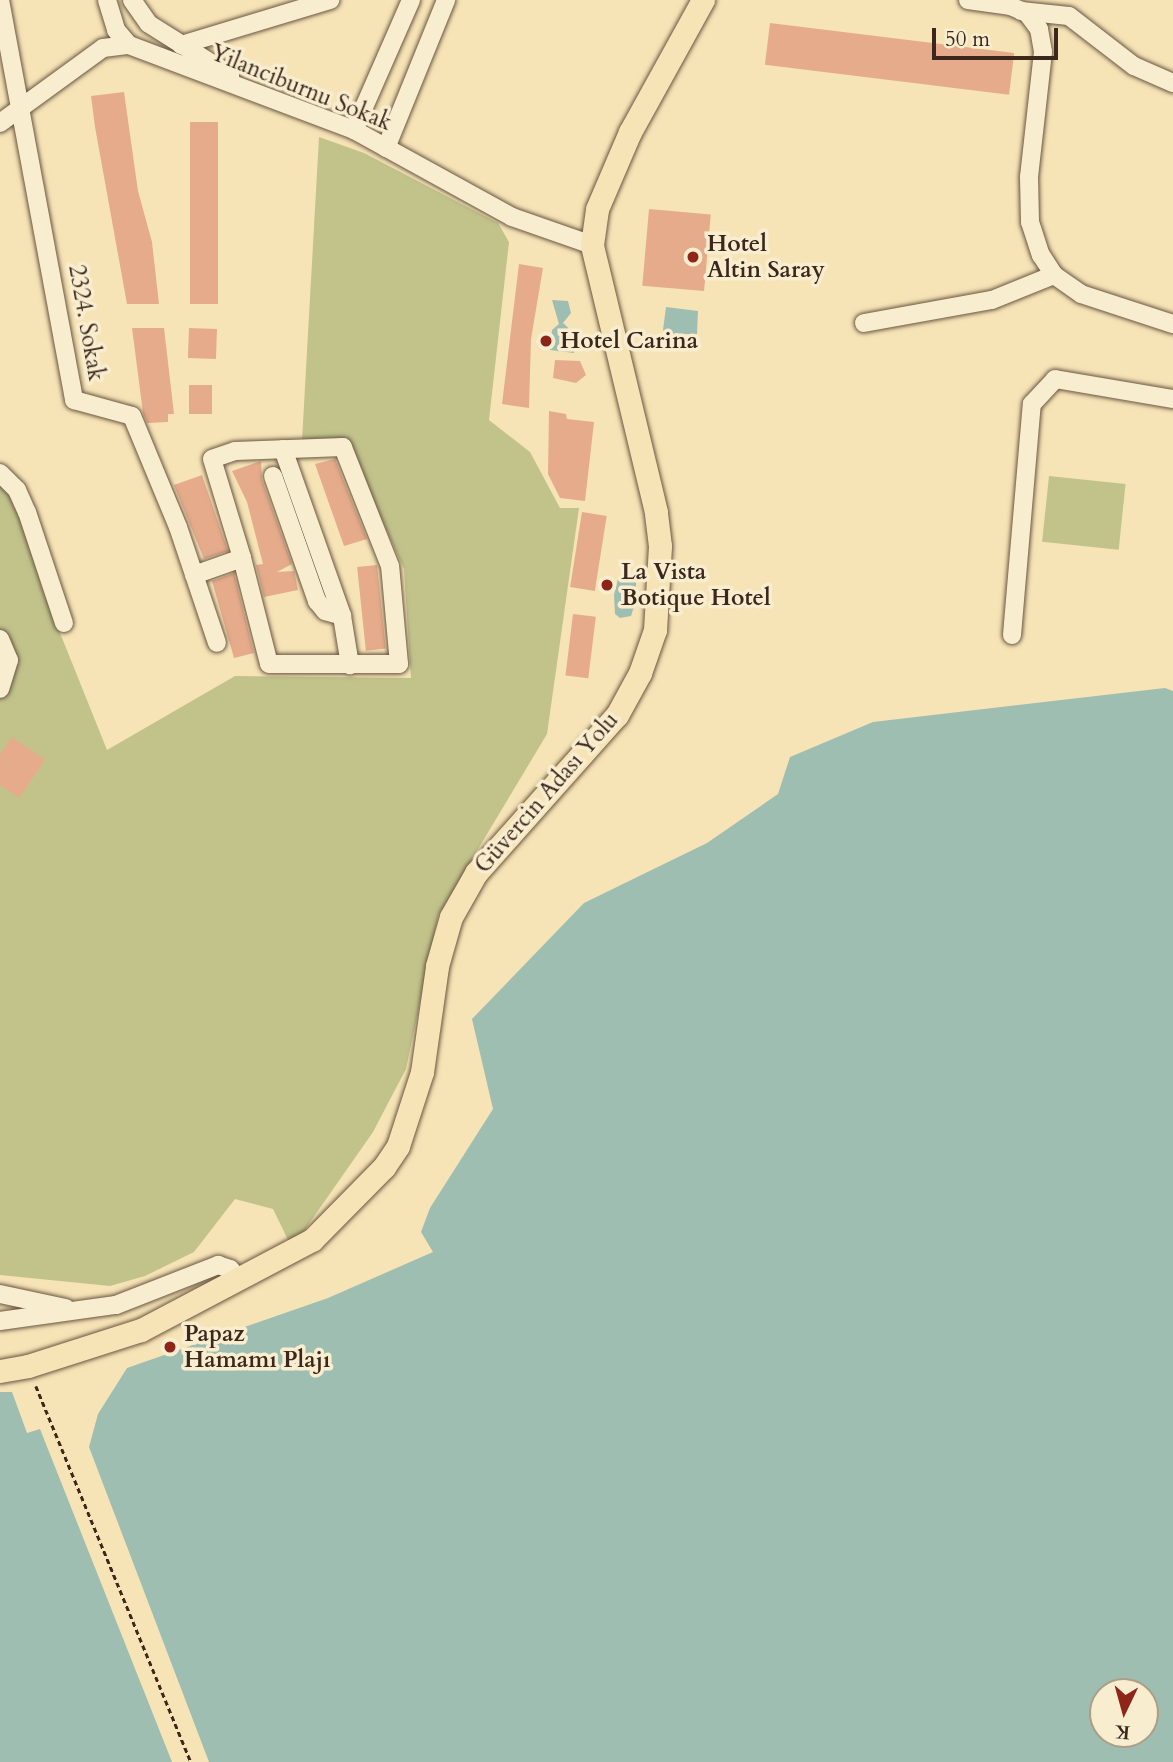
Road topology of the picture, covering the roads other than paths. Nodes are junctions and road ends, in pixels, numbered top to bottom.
1 (0, 0) edge
2 (107, 0) edge
3 (330, 0) edge
4 (411, 0) edge
5 (446, 0) edge
6 (703, 0) edge
7 (968, 0) edge
8 (135, 1) edge
9 (1021, 11) junction
10 (128, 45) junction
11 (181, 45) junction
12 (1173, 83) edge
13 (272, 100) junction
14 (22, 105) junction
15 (0, 123) edge
16 (354, 130) junction
17 (386, 148) junction
18 (592, 245) junction
19 (1054, 275) junction
20 (864, 323) dead end
21 (1173, 324) edge
22 (1173, 399) edge
23 (283, 449) junction
24 (0, 473) edge
25 (273, 476) dead end
26 (242, 558) junction
27 (194, 575) junction
28 (342, 616) junction
29 (64, 623) dead end
30 (1012, 635) dead end
31 (0, 639) edge
32 (217, 643) dead end
33 (349, 665) junction
34 (0, 690) edge
35 (240, 1280) junction
36 (0, 1294) edge
37 (76, 1310) junction
38 (0, 1321) edge
39 (0, 1371) edge

1 - 14 street, 2324. Sokak
2 - 10 street
3 - 11 street
4 - 16 street
5 - 17 street
6 - 18 main road, Güvercin Adası Yolu
7 - 9 street
8 - 11 street
9 - 12 street
9 - 19 street
10 - 13 street, Yilanciburnu Sokak
10 - 14 street
11 - 13 street
13 - 16 street, Yilanciburnu Sokak
14 - 15 street
14 - 27 street, 2324. Sokak
16 - 17 street, Yilanciburnu Sokak
17 - 18 street, Yilanciburnu Sokak
18 - 35 main road, Güvercin Adası Yolu
19 - 20 street
19 - 21 street
22 - 30 street
23 - 26 street
23 - 28 street
23 - 33 street
24 - 29 street
25 - 28 street
26 - 27 street
26 - 33 street
27 - 32 street, 2324. Sokak
28 - 33 street
31 - 34 street
35 - 37 street
35 - 39 main road, Güvercin Adası Yolu
36 - 37 street
37 - 38 street

